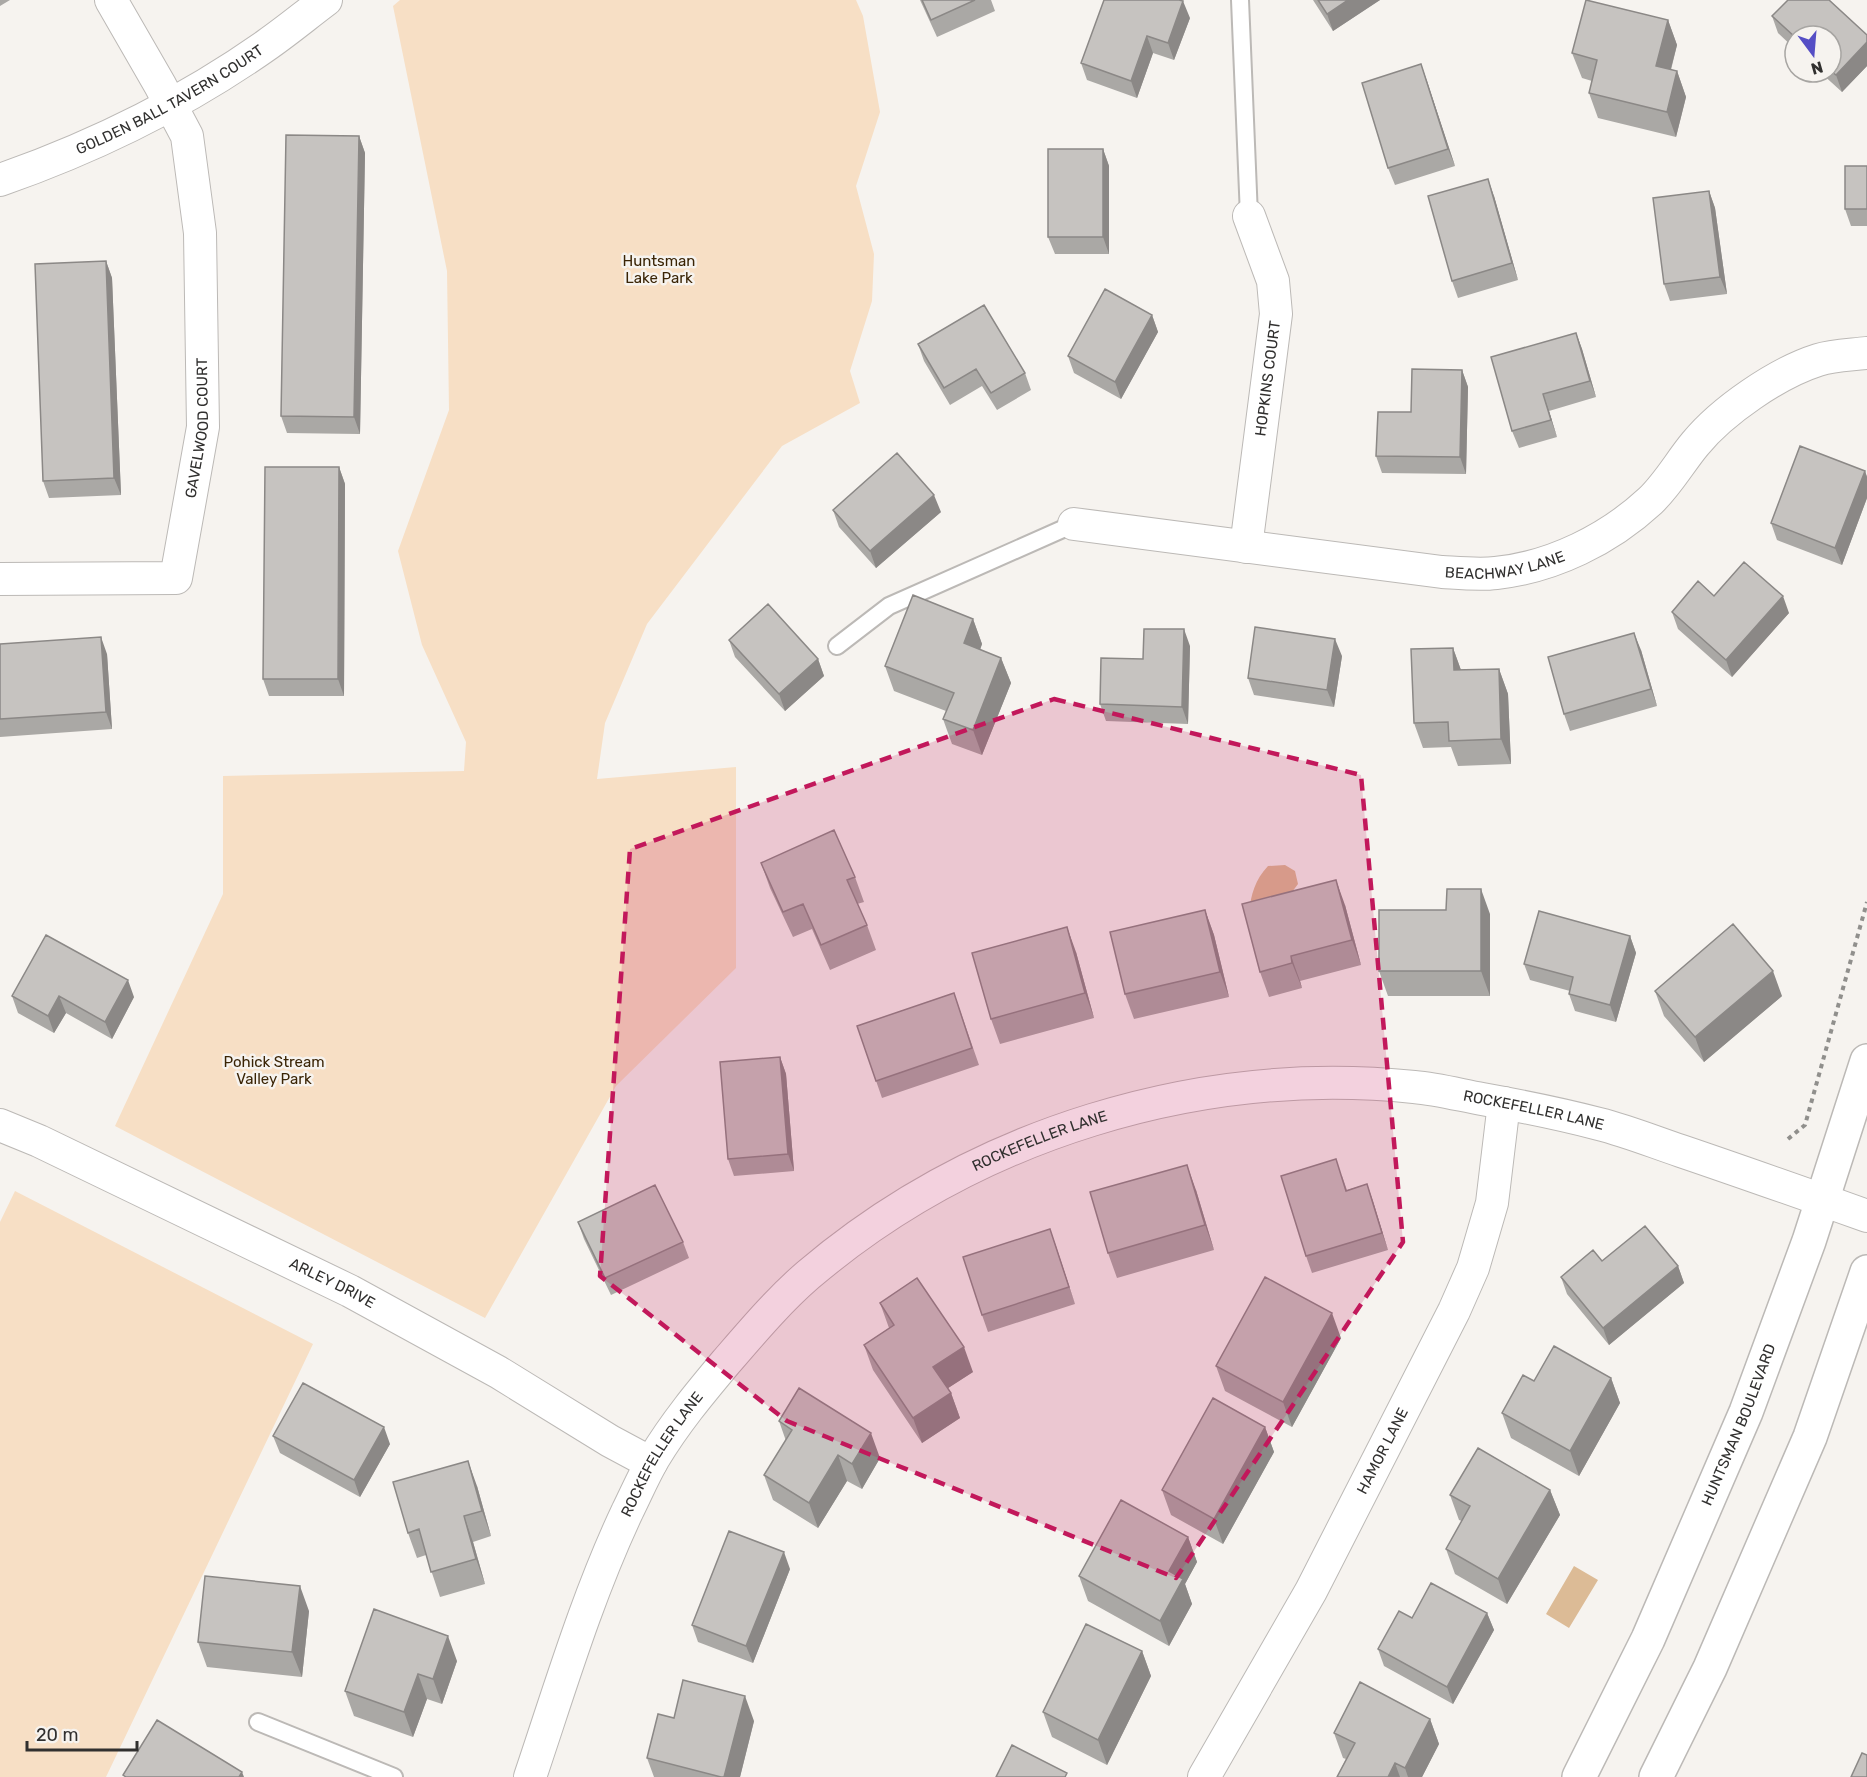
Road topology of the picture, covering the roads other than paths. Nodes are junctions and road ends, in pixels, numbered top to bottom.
1 (111, 0) edge
2 (326, 0) edge
3 (1240, 0) edge
4 (171, 105) junction
5 (0, 180) edge
6 (1249, 216) joint
7 (1867, 353) edge
8 (1074, 524) joint
9 (1246, 547) junction
10 (0, 579) edge
11 (837, 646) dead end
12 (1867, 1061) edge
13 (1504, 1103) junction
14 (0, 1125) edge
15 (1823, 1199) junction
16 (1867, 1216) edge
17 (1867, 1272) edge
18 (651, 1463) junction
19 (258, 1722) dead end
20 (394, 1777) edge
21 (530, 1777) edge
22 (1204, 1777) edge
23 (1579, 1777) edge
24 (1656, 1777) edge

1 - 4 street
2 - 4 street, GOLDEN BALL TAVERN COURT
3 - 6 lane
4 - 5 street, GOLDEN BALL TAVERN COURT
4 - 10 street, GAVELWOOD COURT
6 - 9 street, HOPKINS COURT
7 - 9 street, BEACHWAY LANE
8 - 9 street, BEACHWAY LANE
8 - 11 lane
12 - 15 street, HUNTSMAN BOULEVARD
13 - 15 street, ROCKEFELLER LANE
13 - 18 street, ROCKEFELLER LANE
13 - 22 street, HAMOR LANE
14 - 18 street, ARLEY DRIVE
15 - 16 street, ROCKEFELLER LANE
15 - 23 street, HUNTSMAN BOULEVARD
17 - 24 street
18 - 21 street, ROCKEFELLER LANE
19 - 20 lane

